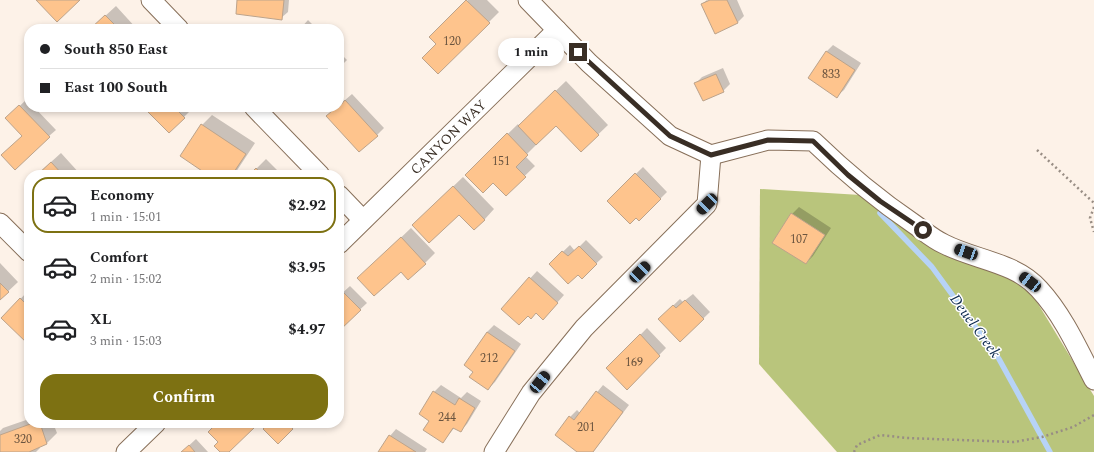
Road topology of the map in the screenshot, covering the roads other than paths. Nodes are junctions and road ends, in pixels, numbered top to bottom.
1 (151, 0) edge
2 (528, 0) edge
3 (174, 24) edge
4 (557, 30) junction
5 (259, 112) edge
6 (711, 155) junction
7 (315, 170) edge
8 (344, 200) edge
9 (363, 220) junction
10 (0, 223) edge
11 (344, 239) edge
12 (24, 247) edge
13 (1094, 380) edge
14 (151, 428) edge
15 (126, 452) edge
16 (494, 452) edge

1 - 3 street
2 - 4 street
4 - 6 street
4 - 9 street, CANYON WAY
5 - 7 street
6 - 13 street
6 - 16 street
8 - 9 street
9 - 11 street, CANYON WAY
10 - 12 street
14 - 15 street

